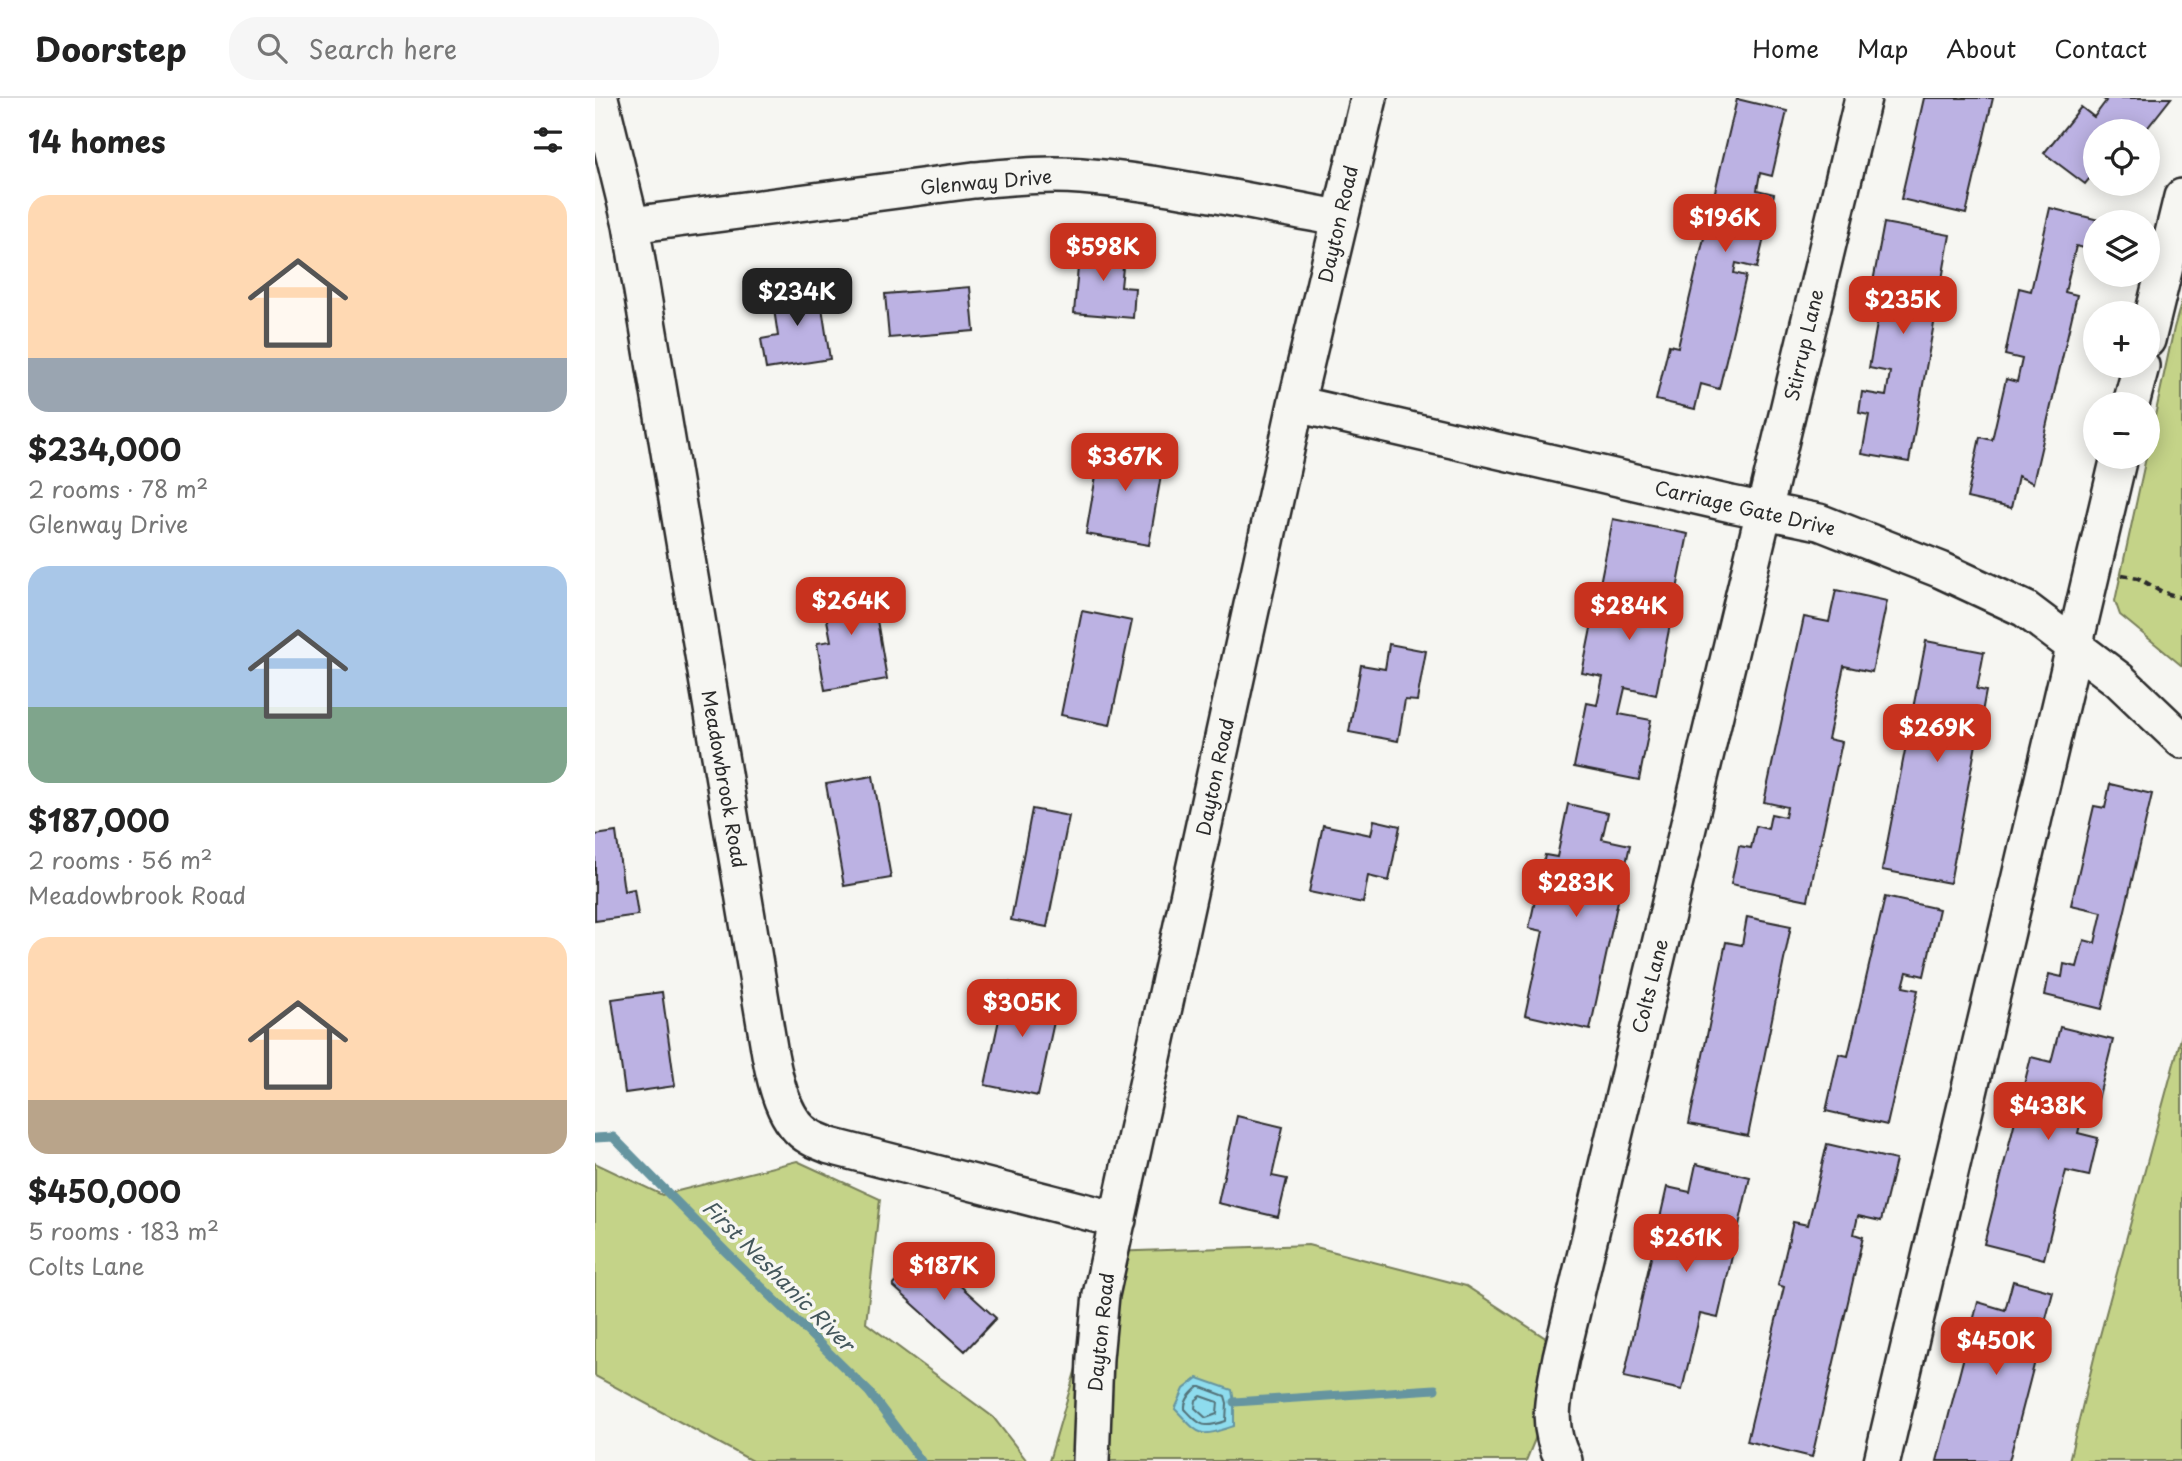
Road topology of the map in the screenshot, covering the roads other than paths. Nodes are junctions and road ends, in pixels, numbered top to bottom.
1 (600, 98) edge
2 (1369, 98) edge
3 (1863, 98) edge
4 (602, 139) edge
5 (2182, 197) edge
6 (1339, 218) junction
7 (631, 225) junction
8 (2157, 301) edge
9 (1296, 404) junction
10 (2116, 469) edge
11 (1764, 511) junction
12 (2073, 646) junction
13 (2182, 740) edge
14 (1118, 1220) junction
15 (1091, 1461) edge
16 (1564, 1461) edge
17 (1882, 1461) edge

1 - 4 street, Meadowbrook Road
2 - 6 street, Dayton Road
3 - 11 street, Stirrup Lane
4 - 7 street, Meadowbrook Road
5 - 8 street
6 - 7 street, Glenway Drive
6 - 9 street, Dayton Road
7 - 14 street, Meadowbrook Road
9 - 11 street, Carriage Gate Drive
9 - 14 street, Dayton Road
10 - 12 street
11 - 12 street, Carriage Gate Drive
11 - 16 street, Colts Lane
12 - 13 street, Carriage Gate Drive
12 - 17 street
14 - 15 street, Dayton Road

